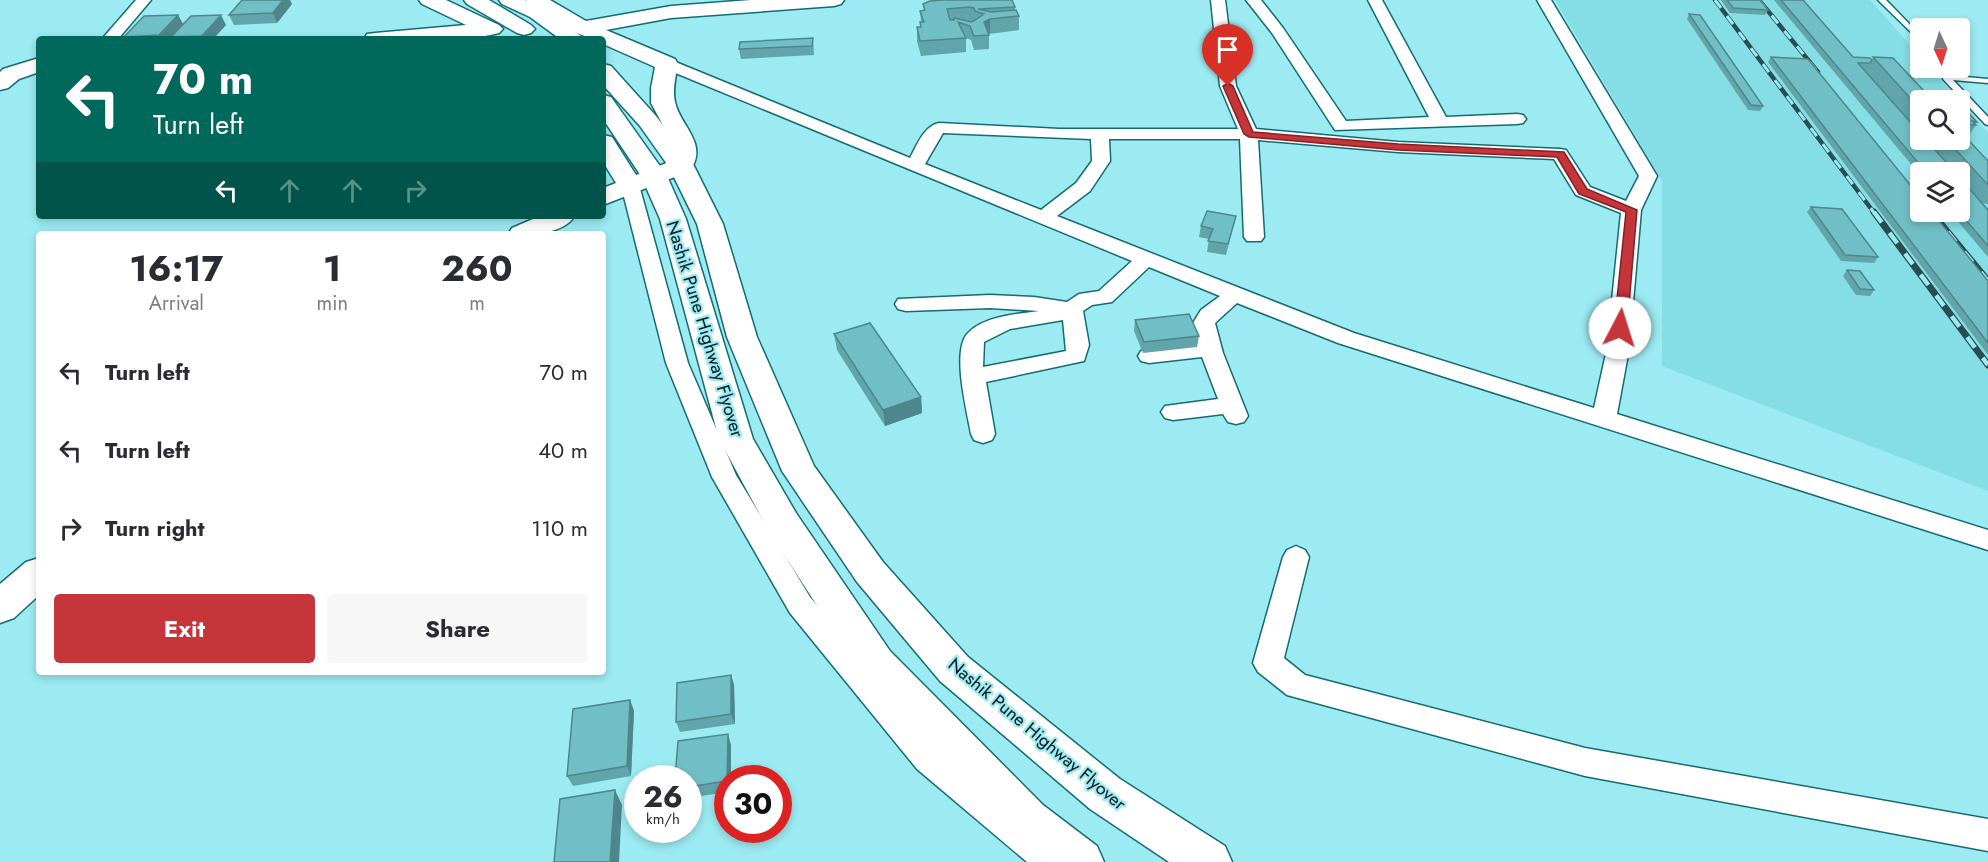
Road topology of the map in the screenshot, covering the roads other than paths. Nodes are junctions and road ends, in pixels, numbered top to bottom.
1 (144, 0) edge
2 (429, 0) edge
3 (474, 0) edge
4 (509, 0) edge
5 (536, 0) edge
6 (834, 0) edge
7 (1218, 0) edge
8 (1253, 0) edge
9 (1375, 0) edge
10 (1544, 0) edge
11 (1882, 0) edge
12 (1910, 29) edge
13 (574, 32) edge
14 (498, 34) edge
15 (113, 36) edge
16 (449, 36) edge
17 (534, 36) edge
18 (606, 43) edge
19 (668, 64) junction
20 (36, 66) edge
21 (606, 74) edge
22 (1988, 81) edge
23 (0, 83) edge
24 (606, 106) edge
25 (1517, 119) dead end
26 (1440, 122) junction
27 (1988, 122) edge
28 (1100, 134) junction
29 (1249, 134) junction
30 (606, 146) edge
31 (914, 166) junction
32 (655, 176) junction
33 (606, 196) edge
34 (1631, 210) junction
35 (1044, 218) junction
36 (555, 219) edge
37 (529, 231) edge
38 (1254, 237) dead end
39 (1146, 259) junction
40 (1235, 294) junction
41 (906, 304) dead end
42 (1072, 310) junction
43 (1210, 349) junction
44 (1149, 356) edge
45 (974, 377) junction
46 (1173, 412) dead end
47 (1604, 418) junction
48 (983, 434) dead end
49 (1988, 540) edge
50 (1296, 557) dead end
51 (36, 576) edge
52 (0, 607) edge
53 (1988, 835) edge
54 (1052, 862) edge
55 (1081, 862) edge
56 (1209, 862) edge

1 - 15 street
2 - 14 main road
3 - 17 main road
4 - 13 main road
5 - 13 main road
6 - 13 main road
7 - 29 street
8 - 26 street
9 - 26 street
10 - 34 street
11 - 12 lane
14 - 16 main road
18 - 19 main road
19 - 31 street
19 - 32 main road
20 - 23 main road
21 - 32 main road
22 - 27 lane
24 - 32 main road
25 - 26 street
28 - 29 street
28 - 31 street
28 - 35 street
29 - 34 street
29 - 38 street
30 - 32 main road
31 - 35 street
32 - 33 main road
32 - 54 street
32 - 55 main road, Nashik Pune Highway Flyover
32 - 56 main road, Nashik Pune Highway Flyover
34 - 47 street
35 - 39 street
36 - 37 main road
39 - 40 street
39 - 42 street
40 - 43 street
40 - 47 street
41 - 42 street
42 - 45 street
42 - 45 street
43 - 44 street
43 - 46 street
45 - 48 street
47 - 49 street
50 - 53 street
51 - 52 main road

